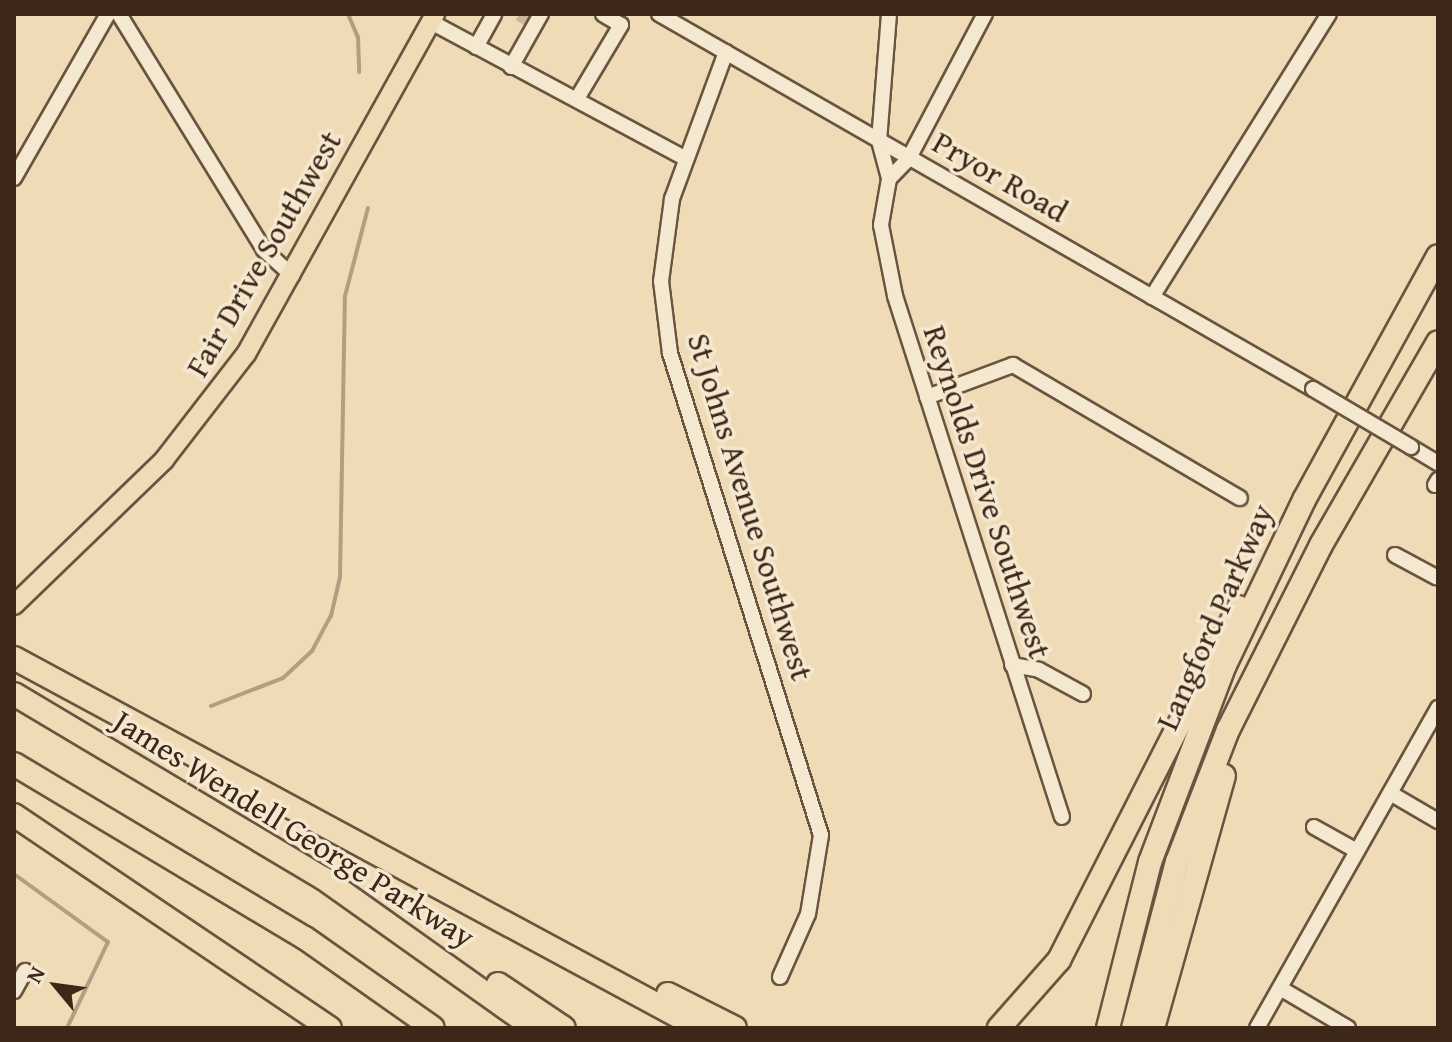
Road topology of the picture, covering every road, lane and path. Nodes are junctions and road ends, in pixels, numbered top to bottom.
1 (108, 14) edge
2 (119, 14) edge
3 (494, 14) edge
4 (541, 14) edge
5 (603, 14) edge
6 (659, 14) edge
7 (889, 14) edge
8 (985, 14) edge
9 (1329, 14) edge
10 (433, 18) edge
11 (476, 47) junction
12 (726, 52) junction
13 (511, 67) junction
14 (578, 97) junction
15 (879, 141) junction
16 (685, 158) junction
17 (909, 158) junction
18 (14, 178) edge
19 (889, 179) junction
20 (1438, 256) edge
21 (292, 275) junction
22 (1152, 297) junction
23 (1438, 342) edge
24 (927, 397) junction
25 (1438, 463) edge
26 (1240, 498) dead end
27 (1304, 500) junction
28 (1395, 555) dead end
29 (1436, 577) edge
30 (14, 605) edge
31 (14, 658) edge
32 (1258, 664) junction
33 (1012, 665) junction
34 (14, 694) edge
35 (1083, 694) dead end
36 (1438, 708) edge
37 (14, 764) edge
38 (1390, 793) junction
39 (14, 815) edge
40 (1062, 817) dead end
41 (1438, 821) edge
42 (1314, 827) dead end
43 (1357, 851) junction
44 (323, 878) junction
45 (478, 905) junction
46 (25, 971) dead end
47 (243, 972) junction
48 (780, 977) dead end
49 (1280, 988) junction
50 (14, 991) edge
51 (311, 1028) edge
52 (330, 1028) edge
53 (433, 1028) edge
54 (534, 1028) edge
55 (564, 1028) edge
56 (700, 1028) edge
57 (735, 1028) edge
58 (999, 1028) edge
59 (1108, 1028) edge
60 (1133, 1028) edge
61 (1153, 1028) edge
62 (1257, 1028) edge
63 (1348, 1028) edge

1 - 18 street
2 - 21 street
3 - 11 street
4 - 13 street
5 - 14 street
6 - 12 street, Pryor Road
7 - 15 street
8 - 17 street
9 - 22 street
10 - 11 street
10 - 21 main road, Fair Drive Southwest
11 - 13 street
12 - 15 street, Pryor Road
12 - 16 street, St Johns Avenue Southwest
13 - 14 street
14 - 16 street
15 - 17 street, Pryor Road
15 - 19 street
16 - 48 street, St Johns Avenue Southwest
17 - 19 street
17 - 22 street, Pryor Road
19 - 24 street, Reynolds Drive Southwest
20 - 27 highway, Langford Parkway
21 - 30 main road, Fair Drive Southwest
22 - 25 street, Pryor Road, bridge
23 - 32 highway, Langford Parkway
24 - 26 street
24 - 33 street, Reynolds Drive Southwest
27 - 58 highway
27 - 59 highway, Langford Parkway
28 - 29 street
31 - 45 highway
32 - 60 highway, Langford Parkway
32 - 61 highway
33 - 35 street
33 - 40 street, Reynolds Drive Southwest
34 - 44 highway, James Wendell George Parkway
36 - 38 street
37 - 53 highway
38 - 41 street
38 - 43 street
39 - 47 highway
42 - 43 street
43 - 49 street
44 - 54 highway, James Wendell George Parkway
44 - 55 highway
45 - 56 highway
45 - 57 highway
46 - 50 street
47 - 51 highway
47 - 52 highway
49 - 62 street
49 - 63 street

